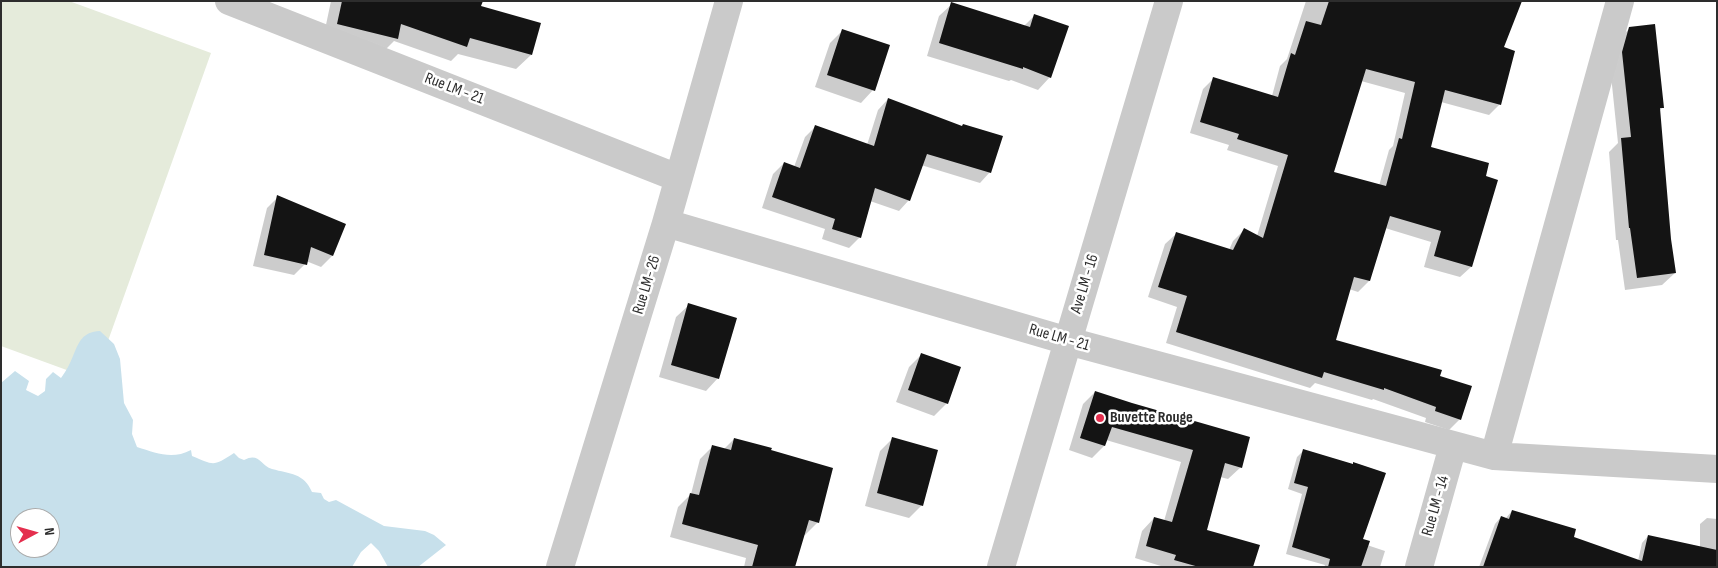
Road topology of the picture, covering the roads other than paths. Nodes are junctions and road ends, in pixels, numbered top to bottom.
1 (229, 1) edge
2 (730, 1) edge
3 (1169, 1) edge
4 (1620, 1) edge
5 (678, 178) junction
6 (666, 223) junction
7 (1068, 341) junction
8 (1453, 446) junction
9 (1494, 456) junction
10 (1717, 469) edge
11 (560, 567) edge
12 (1001, 567) edge
13 (1419, 567) edge

1 - 5 street, Rue LM - 21
2 - 5 street, Rue LM- 26
3 - 7 street, Ave LM - 16
4 - 9 street
5 - 6 street, Rue LM- 26
6 - 7 street, Rue LM - 21
6 - 11 street, Rue LM- 26
7 - 8 street, Rue LM - 21
7 - 12 street, Ave LM - 16
8 - 9 street, Rue LM - 21
8 - 13 street, Rue LM - 14
9 - 10 street, Rue LM - 21

